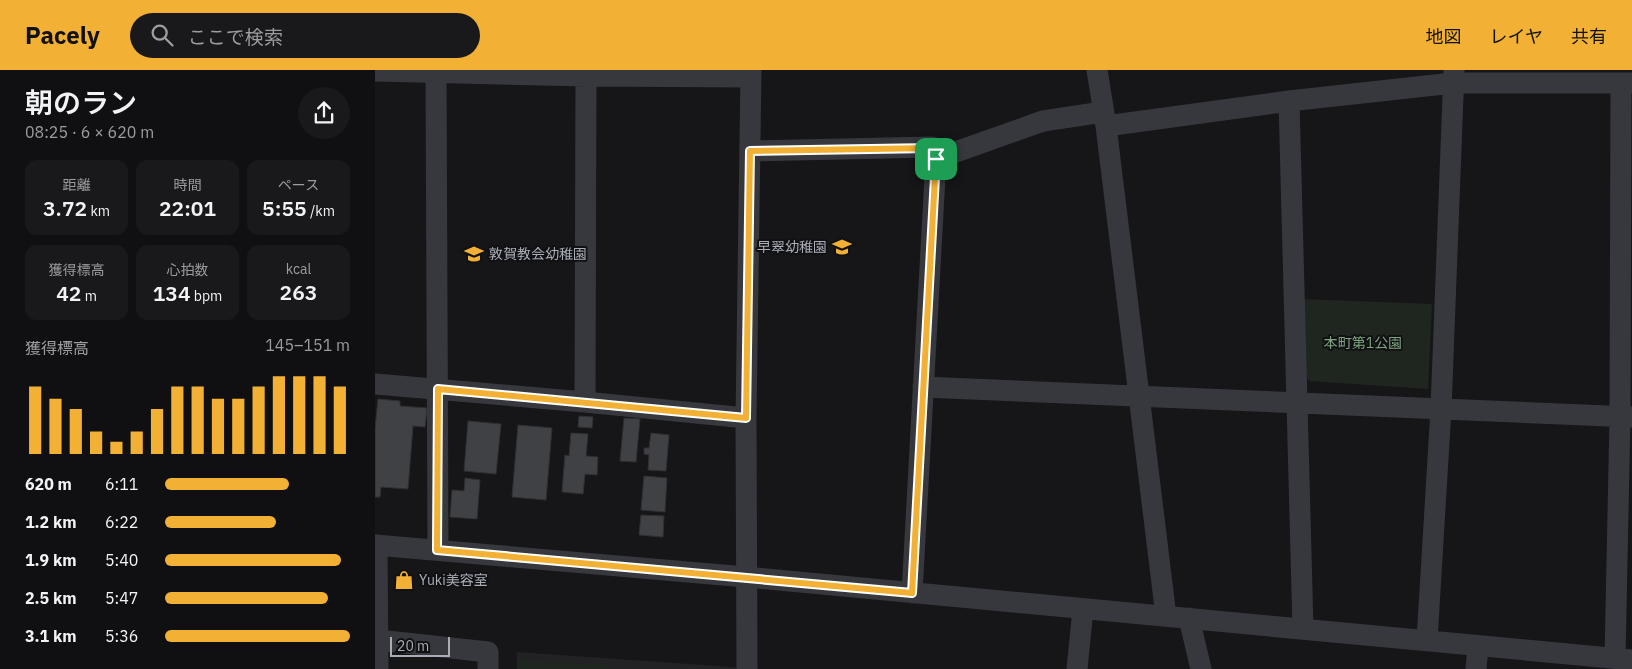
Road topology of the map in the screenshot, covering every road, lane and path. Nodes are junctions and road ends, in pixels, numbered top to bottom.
1 (1097, 70) edge
2 (375, 71) edge
3 (436, 71) edge
4 (751, 74) edge
5 (586, 76) junction
6 (1454, 77) edge
7 (1626, 83) edge
8 (1289, 101) junction
9 (1105, 119) junction
10 (750, 151) junction
11 (936, 159) junction
12 (375, 384) edge
13 (923, 387) junction
14 (438, 389) junction
15 (1138, 396) junction
16 (585, 402) junction
17 (1296, 402) junction
18 (1441, 410) junction
19 (1626, 417) edge
20 (746, 418) junction
21 (376, 545) edge
22 (437, 550) junction
23 (746, 577) junction
24 (912, 593) junction
25 (1083, 609) junction
26 (1166, 616) junction
27 (1189, 618) junction
28 (1303, 629) junction
29 (378, 640) junction
30 (1427, 640) junction
31 (1478, 646) junction
32 (1624, 659) edge
33 (747, 668) dead end
34 (378, 669) edge
35 (488, 669) edge
36 (1077, 669) edge
37 (1201, 669) edge
38 (1476, 669) edge

1 - 9 street
2 - 3 street
3 - 5 street
3 - 14 street
4 - 5 street
4 - 10 street
5 - 16 street
6 - 7 street
6 - 8 street
6 - 18 street
7 - 19 street
8 - 9 street
8 - 17 street
9 - 11 street
9 - 15 street
10 - 11 street
10 - 20 street
11 - 13 street
12 - 14 street
13 - 15 street
13 - 24 street
14 - 16 street
14 - 22 street
15 - 17 street
15 - 26 street
16 - 20 street
17 - 18 street
17 - 28 street
18 - 19 street
18 - 30 street
19 - 32 street
20 - 23 street
21 - 22 street
21 - 29 street
22 - 23 street
23 - 24 street
23 - 33 street
24 - 25 street
25 - 26 street
25 - 36 street
26 - 27 street
27 - 28 street
27 - 37 street
28 - 30 street
29 - 34 street
29 - 35 street
30 - 31 street
31 - 32 street
31 - 38 street

